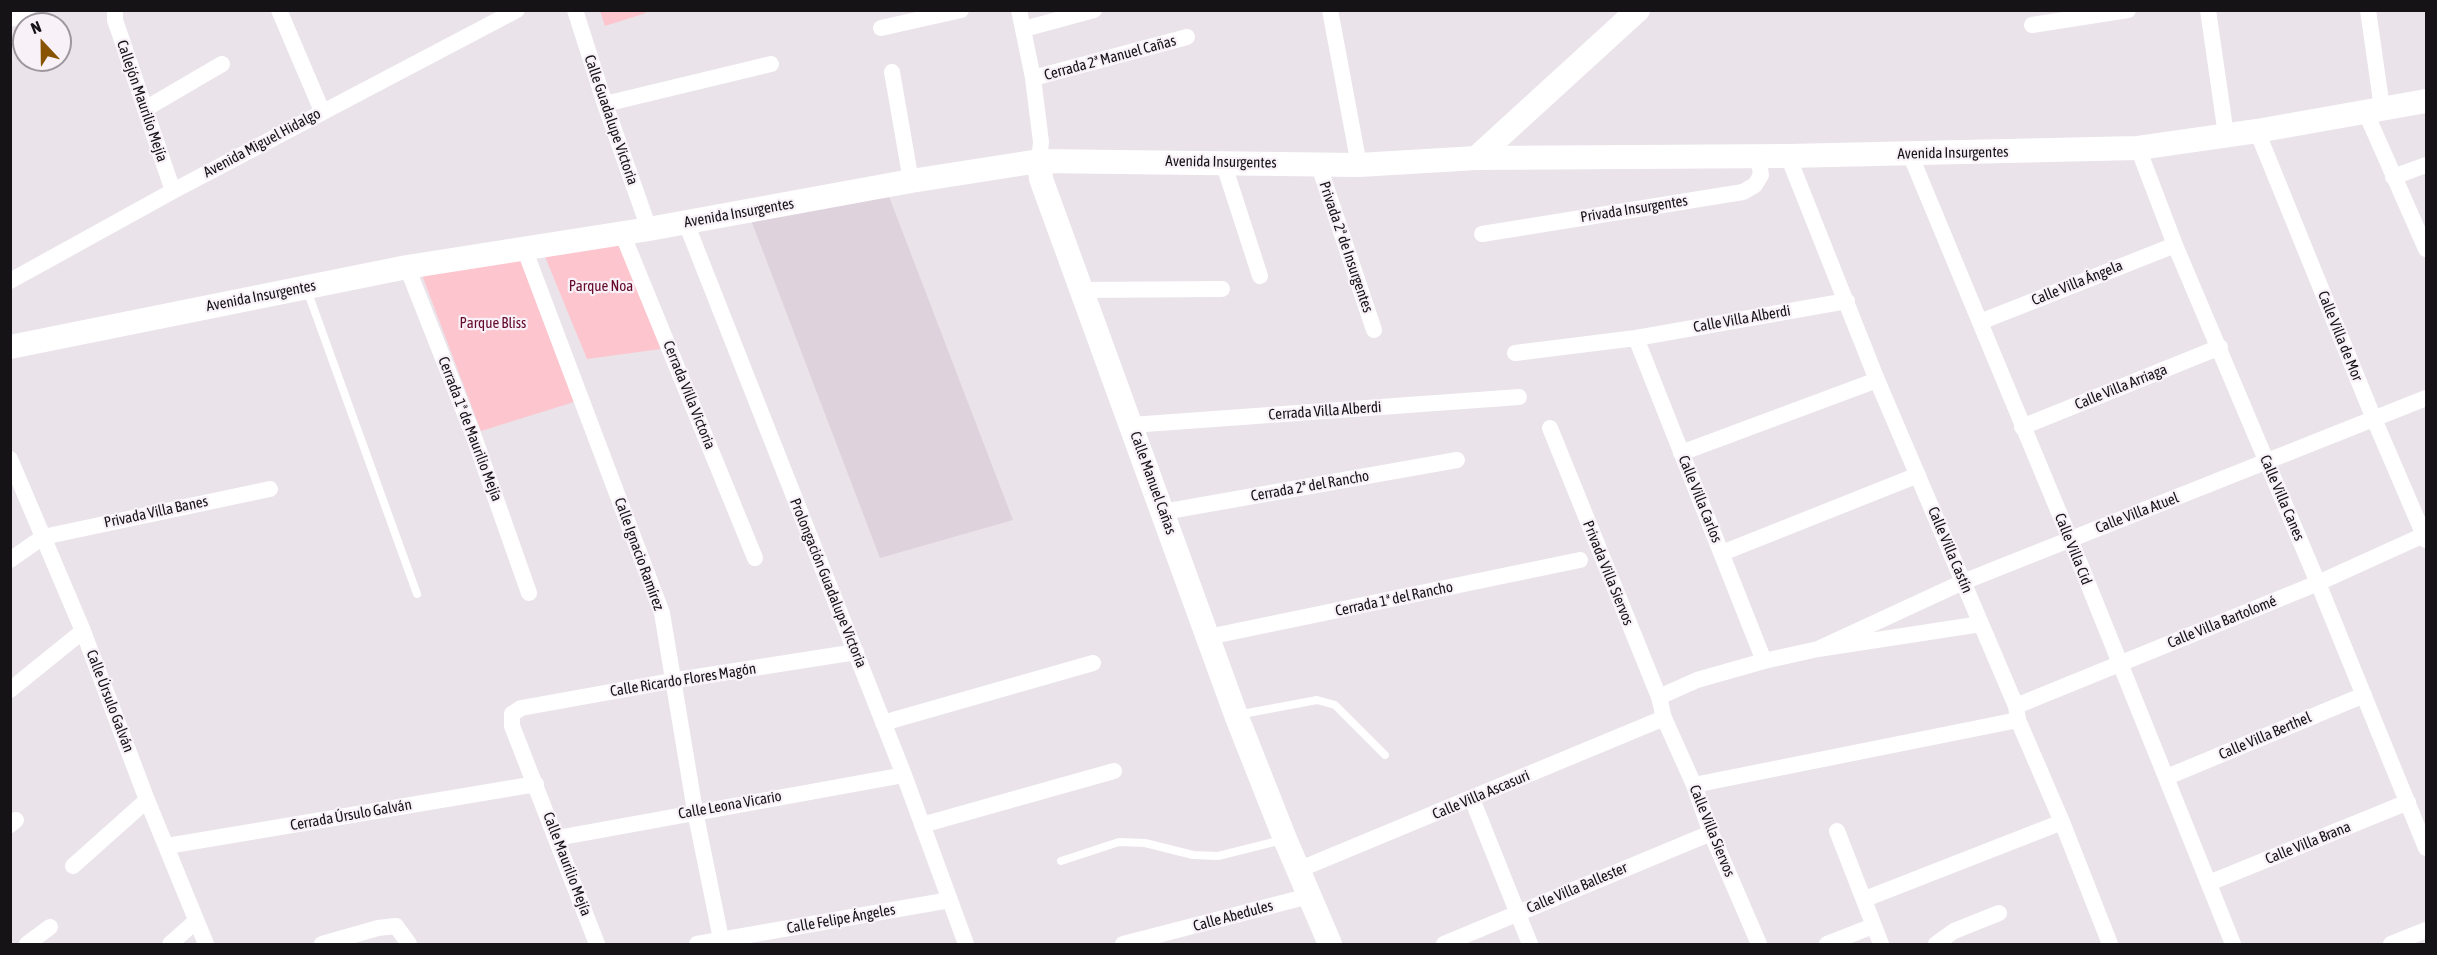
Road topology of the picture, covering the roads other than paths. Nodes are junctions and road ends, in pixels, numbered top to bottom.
1 (115, 10) edge
2 (279, 10) edge
3 (517, 10) edge
4 (575, 10) edge
5 (961, 10) edge
6 (1019, 10) edge
7 (1094, 10) edge
8 (1330, 10) edge
9 (1638, 10) edge
10 (2128, 10) edge
11 (2208, 10) edge
12 (2368, 10) edge
13 (2032, 25) dead end
14 (881, 28) dead end
15 (1024, 29) junction
16 (1187, 37) dead end
17 (222, 64) dead end
18 (771, 64) dead end
19 (892, 72) dead end
20 (1033, 78) junction
21 (2427, 101) edge
22 (605, 104) junction
23 (145, 109) junction
24 (2374, 110) junction
25 (322, 111) junction
26 (2257, 131) junction
27 (2226, 135) junction
28 (2138, 148) junction
29 (1910, 154) junction
30 (1758, 156) junction
31 (1788, 156) junction
32 (1476, 158) junction
33 (1039, 161) junction
34 (1223, 162) junction
35 (1318, 163) junction
36 (1359, 165) junction
37 (2427, 165) edge
38 (2393, 177) junction
39 (911, 181) junction
40 (173, 190) junction
41 (686, 223) junction
42 (649, 229) junction
43 (622, 233) junction
44 (1482, 234) dead end
45 (2175, 244) junction
46 (524, 248) junction
47 (2427, 249) edge
48 (407, 267) junction
49 (1260, 276) dead end
50 (10, 281) edge
51 (306, 287) junction
52 (1222, 289) dead end
53 (1082, 290) junction
54 (1847, 301) junction
55 (1980, 322) junction
56 (1374, 330) dead end
57 (1636, 338) junction
58 (10, 347) edge
59 (2220, 348) junction
60 (1515, 353) dead end
61 (1877, 380) junction
62 (1519, 397) dead end
63 (2427, 398) edge
64 (2374, 419) junction
65 (1131, 425) junction
66 (2022, 427) junction
67 (1550, 428) dead end
68 (1681, 453) junction
69 (10, 459) edge
70 (1457, 460) dead end
71 (2267, 462) junction
72 (1918, 475) junction
73 (270, 489) dead end
74 (1163, 512) junction
75 (2426, 536) edge
76 (43, 537) junction
77 (2070, 539) junction
78 (1722, 553) junction
79 (755, 558) dead end
80 (10, 560) edge
81 (1580, 561) dead end
82 (1963, 582) junction
83 (2318, 583) junction
84 (529, 593) dead end
85 (417, 594) dead end
86 (1981, 624) junction
87 (83, 631) junction
88 (1208, 637) junction
89 (1818, 649) junction
90 (856, 652) junction
91 (1764, 661) junction
92 (1093, 663) dead end
93 (2120, 663) junction
94 (671, 681) junction
95 (10, 690) edge
96 (2364, 695) junction
97 (1659, 697) junction
98 (2017, 713) junction
99 (512, 714) joint
100 (1236, 715) junction
101 (1664, 718) junction
102 (883, 723) junction
103 (1385, 755) dead end
104 (1114, 771) dead end
105 (904, 775) junction
106 (2167, 777) junction
107 (536, 784) junction
108 (1694, 785) junction
109 (1472, 799) junction
110 (147, 800) junction
111 (2408, 802) junction
112 (694, 812) junction
113 (2062, 822) junction
114 (922, 825) junction
115 (1837, 831) dead end
116 (1711, 833) junction
117 (557, 838) junction
118 (1285, 839) junction
119 (167, 846) junction
120 (2427, 848) edge
121 (1061, 861) dead end
122 (73, 866) dead end
123 (1298, 870) junction
124 (2209, 884) junction
125 (1309, 896) junction
126 (1864, 899) junction
127 (950, 900) junction
128 (2000, 913) dead end
129 (1517, 914) junction
130 (196, 921) junction
131 (50, 927) dead end
132 (1873, 927) junction
133 (2427, 930) edge
134 (722, 942) edge
135 (1755, 943) edge
136 (322, 944) edge
137 (27, 945) edge
138 (170, 945) edge
139 (206, 945) edge
140 (409, 945) edge
141 (597, 945) edge
142 (697, 945) edge
143 (966, 945) edge
144 (1123, 945) edge
145 (1330, 945) edge
146 (1444, 945) edge
147 (1530, 945) edge
148 (1827, 945) edge
149 (1881, 945) edge
150 (1936, 945) edge
151 (2110, 945) edge
152 (2233, 945) edge
153 (2391, 945) edge

1 - 23 street, Callejón Maurilio Mejía
2 - 25 street
3 - 25 street, Avenida Miguel Hidalgo
4 - 22 street, Calle Guadalupe Victoria
5 - 14 street
6 - 15 street, Calle Manuel Cañas
7 - 15 street
8 - 36 street
9 - 32 street
10 - 13 street
11 - 27 street
12 - 24 street
15 - 20 street, Calle Manuel Cañas
16 - 20 street, Cerrada 2ª Manuel Cañas
17 - 23 street
18 - 22 street
19 - 39 street
20 - 33 street, Calle Manuel Cañas
21 - 24 street, Avenida Insurgentes
22 - 42 street, Calle Guadalupe Victoria
23 - 40 street, Callejón Maurilio Mejía
24 - 26 street, Avenida Insurgentes
24 - 38 street
25 - 40 street, Avenida Miguel Hidalgo
26 - 27 street, Avenida Insurgentes
26 - 64 street, Calle Villa de Mor
27 - 28 street, Avenida Insurgentes
28 - 29 street, Avenida Insurgentes
28 - 45 street, Calle Villa Canes
29 - 31 street, Avenida Insurgentes
29 - 55 street, Calle Villa Cid
30 - 31 street, Avenida Insurgentes
30 - 32 street, Avenida Insurgentes
30 - 44 street, Privada Insurgentes
31 - 54 street, Calle Villa Castín
32 - 36 street, Avenida Insurgentes
33 - 34 street, Avenida Insurgentes
33 - 39 street, Avenida Insurgentes
33 - 53 street, Calle Manuel Cañas
34 - 35 street, Avenida Insurgentes
34 - 49 street
35 - 36 street, Avenida Insurgentes
35 - 56 street, Privada 2ª de Insurgentes
37 - 38 street
38 - 47 street
39 - 41 street, Avenida Insurgentes
40 - 50 street, Avenida Miguel Hidalgo
41 - 42 street, Avenida Insurgentes
41 - 90 street, Prolongación Guadalupe Victoria
42 - 43 street, Avenida Insurgentes
43 - 46 street, Avenida Insurgentes
43 - 79 street, Cerrada Villa Victoria
45 - 55 street, Calle Villa Ángela
45 - 59 street, Calle Villa Canes
46 - 48 street, Avenida Insurgentes
46 - 94 street, Calle Ignacio Ramírez
48 - 51 street, Avenida Insurgentes
48 - 84 street, Cerrada 1ª de Maurilio Mejía
51 - 58 street, Avenida Insurgentes
51 - 85 lane
52 - 53 street
53 - 65 street, Calle Manuel Cañas
54 - 57 street, Calle Villa Alberdi
54 - 61 street, Calle Villa Castín
55 - 66 street, Calle Villa Cid
57 - 60 street, Calle Villa Alberdi
57 - 68 street, Calle Villa Carlos
59 - 66 street, Calle Villa Arriaga
59 - 71 street, Calle Villa Canes
61 - 68 street
61 - 72 street, Calle Villa Castín
62 - 65 street, Cerrada Villa Alberdi
63 - 64 street, Calle Villa Atuel
64 - 71 street, Calle Villa Atuel
64 - 75 street, Calle Villa de Mor
65 - 74 street, Calle Manuel Cañas
66 - 77 street, Calle Villa Cid
67 - 97 street, Privada Villa Siervos
68 - 78 street, Calle Villa Carlos
69 - 76 street, Calle Úrsulo Galván
70 - 74 street, Cerrada 2ª del Rancho
71 - 77 street, Calle Villa Atuel
71 - 83 street, Calle Villa Canes
72 - 78 street
72 - 82 street, Calle Villa Castín
73 - 76 street, Privada Villa Banes
74 - 88 street, Calle Manuel Cañas
75 - 83 street, Calle Villa Bartolomé
76 - 80 street
76 - 87 street, Calle Úrsulo Galván
77 - 82 street, Calle Villa Atuel
77 - 93 street, Calle Villa Cid
78 - 91 street, Calle Villa Carlos
81 - 88 street, Cerrada 1ª del Rancho
82 - 86 street, Calle Villa Castín
82 - 89 street, Calle Villa Atuel
83 - 93 street, Calle Villa Bartolomé
83 - 96 street, Calle Villa Canes
86 - 89 street
86 - 98 street, Calle Villa Castín
87 - 95 street
87 - 110 street, Calle Úrsulo Galván
88 - 100 street, Calle Manuel Cañas
89 - 91 street
90 - 94 street, Calle Ricardo Flores Magón
90 - 102 street, Prolongación Guadalupe Victoria
91 - 97 street
92 - 102 street
93 - 98 street, Calle Villa Bartolomé
93 - 106 street, Calle Villa Cid
94 - 99 street, Calle Ricardo Flores Magón
94 - 112 street, Calle Ignacio Ramírez
96 - 106 street, Calle Villa Berthel
96 - 111 street, Calle Villa Canes
97 - 101 street, Privada Villa Siervos
98 - 108 street, Calle Villa Bartolomé
98 - 113 street, Calle Villa Castín
99 - 107 street, Calle Maurilio Mejía
100 - 103 lane
100 - 118 street, Calle Manuel Cañas
101 - 108 street, Calle Villa Siervos
101 - 109 street, Calle Villa Ascasuri
102 - 105 street, Prolongación Guadalupe Victoria
104 - 114 street
105 - 112 street, Calle Leona Vicario
105 - 114 street, Prolongación Guadalupe Victoria
106 - 124 street, Calle Villa Cid
107 - 117 street, Calle Maurilio Mejía
107 - 119 street, Cerrada Úrsulo Galván
108 - 116 street, Calle Villa Siervos
109 - 123 street, Calle Villa Ascasuri
109 - 129 street
110 - 119 street, Calle Úrsulo Galván
110 - 122 street
111 - 120 street, Calle Villa Canes
111 - 124 street, Calle Villa Brana
112 - 117 street, Calle Leona Vicario
112 - 134 street, Calle Ignacio Ramírez
113 - 126 street
113 - 151 street, Calle Villa Castín
114 - 127 street, Prolongación Guadalupe Victoria
115 - 126 street
116 - 129 street, Calle Villa Ballester
116 - 135 street, Calle Villa Siervos
117 - 141 street, Calle Maurilio Mejía
118 - 121 lane
118 - 123 street, Calle Manuel Cañas
119 - 130 street, Calle Úrsulo Galván
123 - 125 street, Calle Manuel Cañas
124 - 152 street, Calle Villa Cid
125 - 144 street, Calle Abedules
125 - 145 street, Calle Manuel Cañas
126 - 132 street
127 - 134 street, Calle Felipe Ángeles
127 - 143 street, Prolongación Guadalupe Victoria
128 - 150 street
129 - 146 street, Calle Villa Ballester
129 - 147 street
130 - 138 street
130 - 139 street, Calle Úrsulo Galván
131 - 137 street
132 - 148 street
132 - 149 street
133 - 153 street
134 - 142 street, Calle Felipe Ángeles
136 - 140 street

